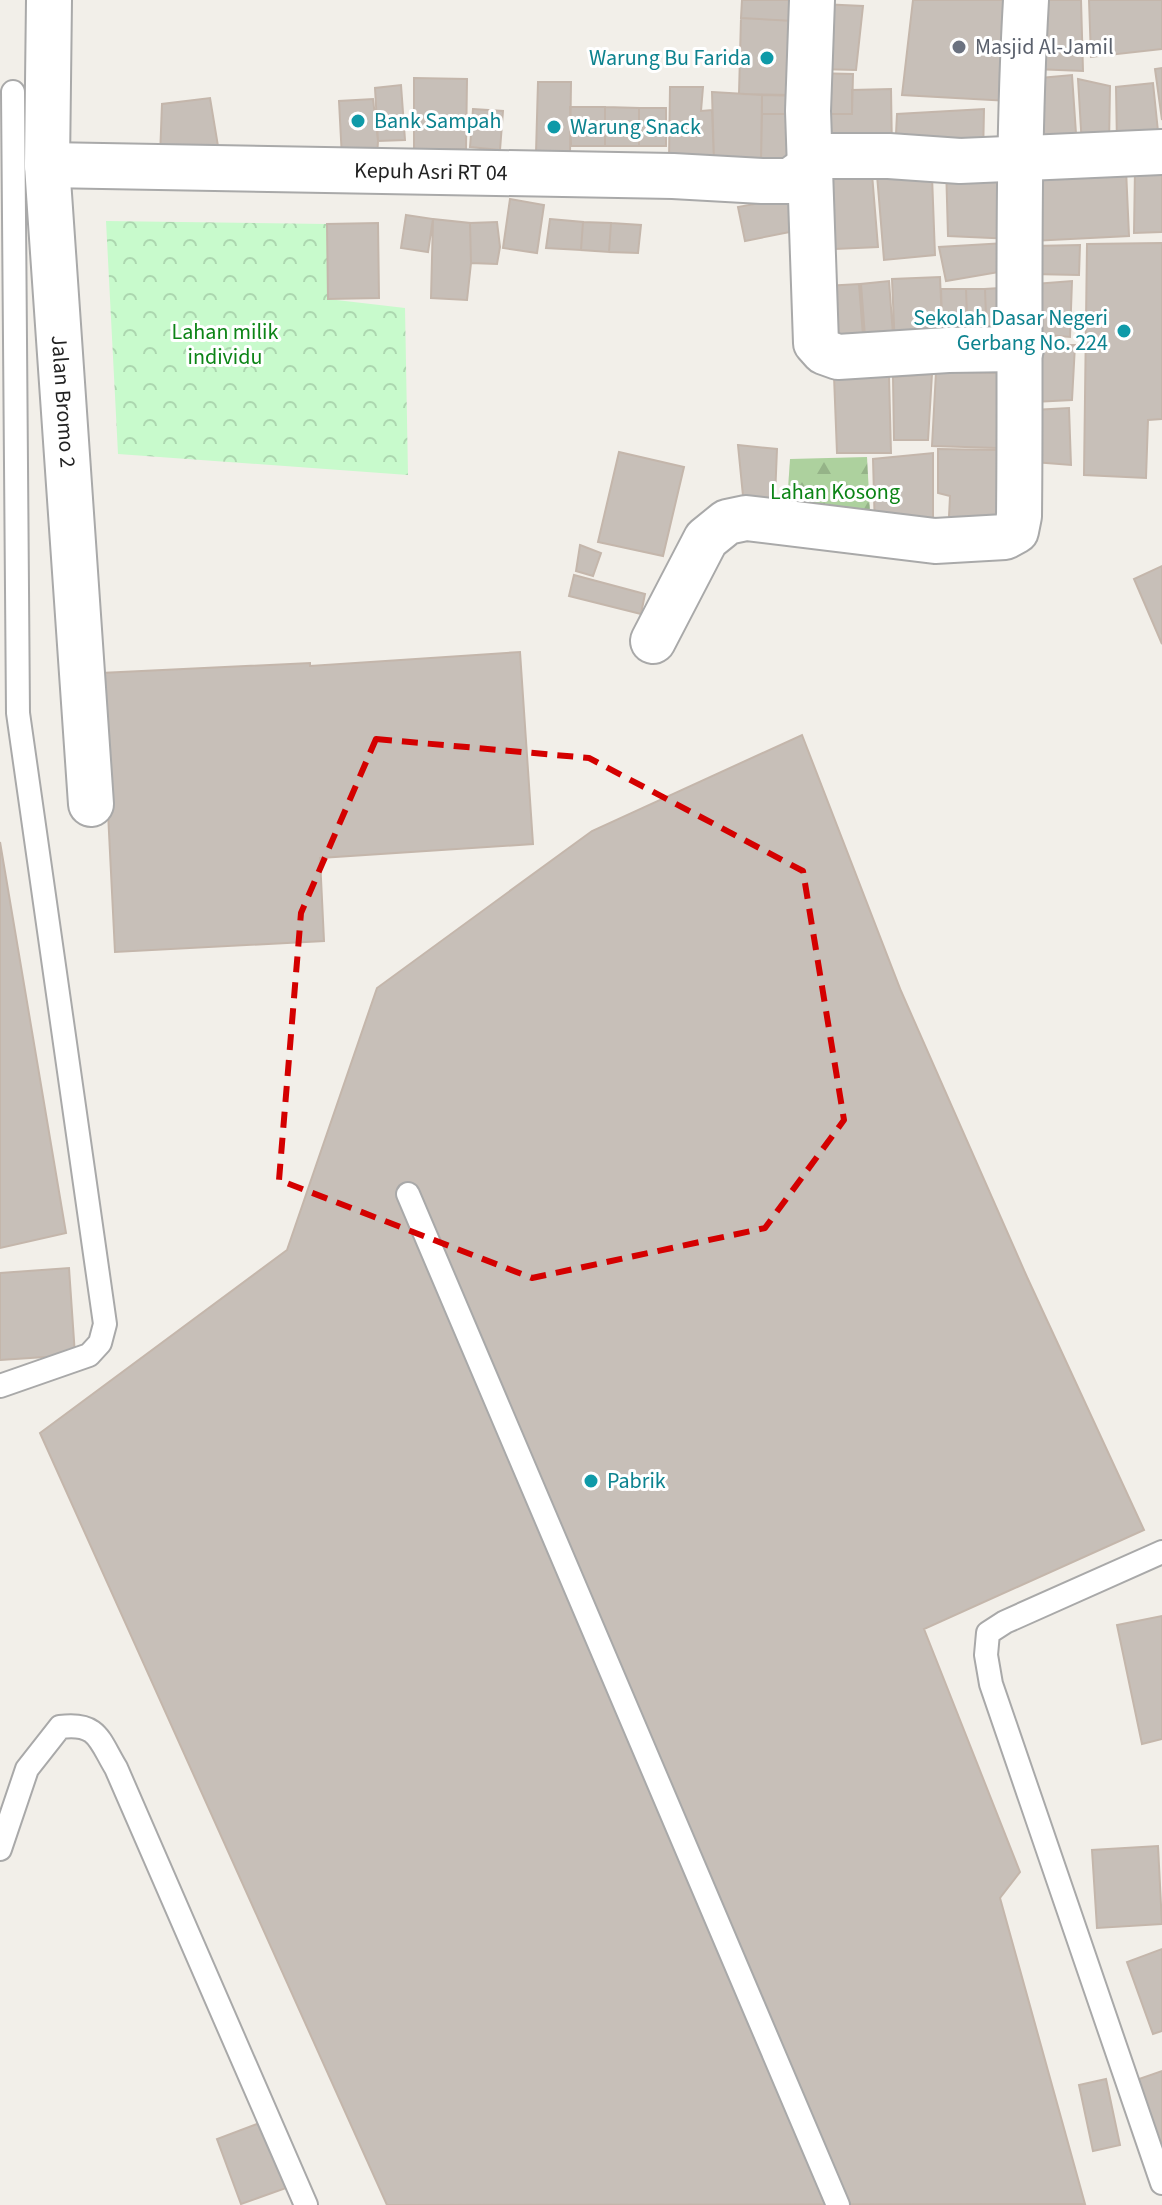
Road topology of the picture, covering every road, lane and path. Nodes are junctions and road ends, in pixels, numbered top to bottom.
1 (49, 0) edge
2 (812, 0) edge
3 (1026, 0) edge
4 (13, 92) dead end
5 (1162, 152) edge
6 (1021, 159) junction
7 (47, 165) junction
8 (809, 167) junction
9 (1021, 349) junction
10 (653, 641) dead end
11 (91, 804) dead end
12 (408, 1194) dead end
13 (0, 1386) edge
14 (1162, 1552) edge
15 (0, 1849) edge
16 (1162, 2183) edge
17 (306, 2205) edge
18 (838, 2205) edge

1 - 7 street, Jalan Bromo 2
2 - 8 street
3 - 6 street
4 - 13 lane
5 - 6 street, Kepuh Asri RT 04
6 - 8 street, Kepuh Asri RT 04
6 - 9 street
7 - 8 street, Kepuh Asri RT 04
7 - 11 street, Jalan Bromo 2
8 - 9 street
9 - 10 street
12 - 18 lane
14 - 16 lane
15 - 17 lane

